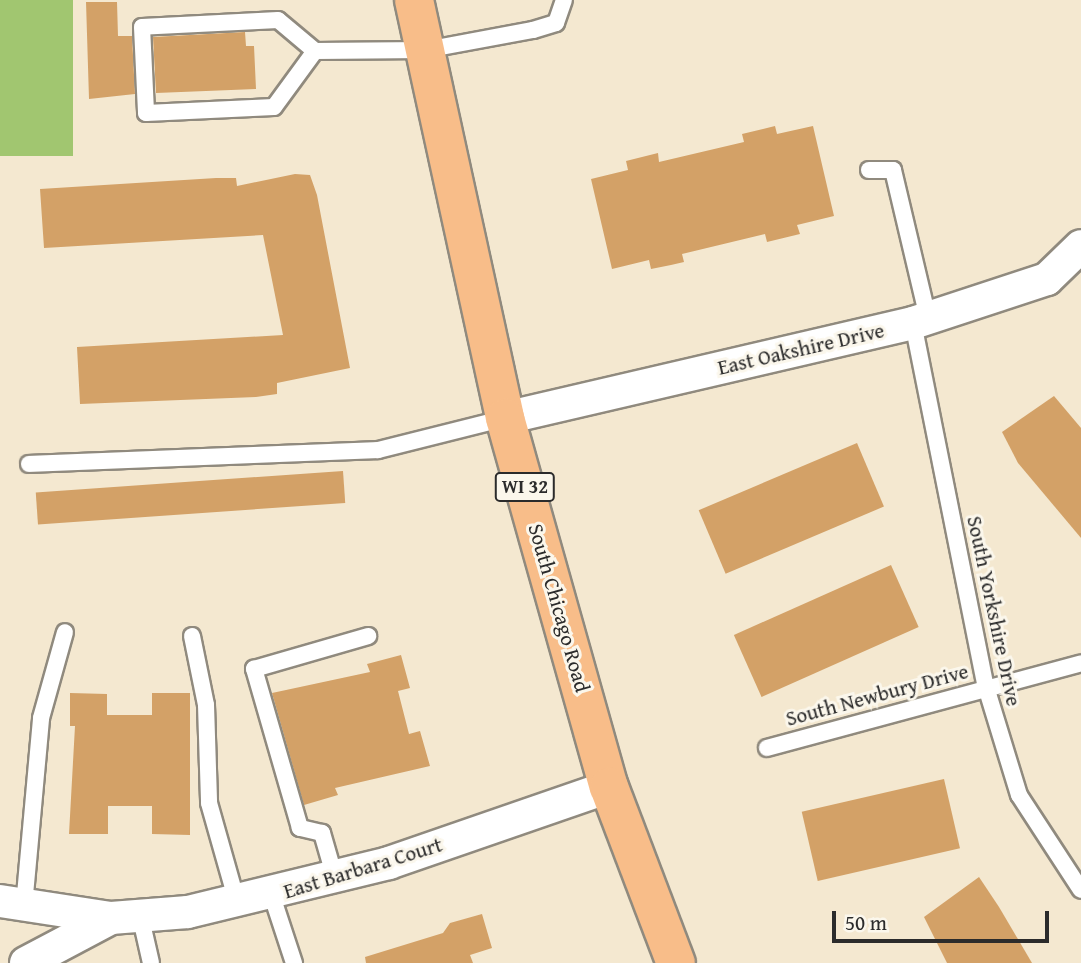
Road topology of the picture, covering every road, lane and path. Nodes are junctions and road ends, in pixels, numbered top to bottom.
1 (414, 0) edge
2 (565, 0) edge
3 (425, 50) junction
4 (315, 51) junction
5 (869, 170) dead end
6 (1081, 246) edge
7 (920, 320) junction
8 (505, 418) junction
9 (29, 464) dead end
10 (65, 632) dead end
11 (192, 636) dead end
12 (368, 636) dead end
13 (1081, 663) edge
14 (986, 687) junction
15 (766, 748) dead end
16 (609, 787) junction
17 (335, 878) junction
18 (1081, 890) edge
19 (272, 896) junction
20 (237, 902) junction
21 (12, 903) edge
22 (126, 919) junction
23 (66, 954) edge
24 (26, 963) edge
25 (150, 963) edge
26 (293, 963) edge
27 (676, 963) edge

1 - 3 main road, South Chicago Road / WI 32
2 - 3 lane
3 - 4 lane
3 - 8 main road, South Chicago Road / WI 32
4 - 4 lane
5 - 7 lane, South Yorkshire Drive
6 - 7 street, East Oakshire Drive
7 - 8 street, East Oakshire Drive
7 - 14 lane, South Yorkshire Drive
8 - 9 lane
8 - 16 main road, South Chicago Road / WI 32
10 - 21 lane
11 - 20 lane
12 - 17 lane
13 - 14 lane, South Newbury Drive
14 - 15 lane, South Newbury Drive
14 - 18 lane, South Yorkshire Drive
16 - 17 street, East Barbara Court
16 - 27 main road, South Chicago Road / WI 32
17 - 19 street, East Barbara Court
19 - 20 street, East Barbara Court
19 - 26 lane
20 - 22 street, East Barbara Court
21 - 22 street, East Barbara Court
22 - 23 street, East Barbara Court
22 - 25 lane
23 - 24 street, East Barbara Court

